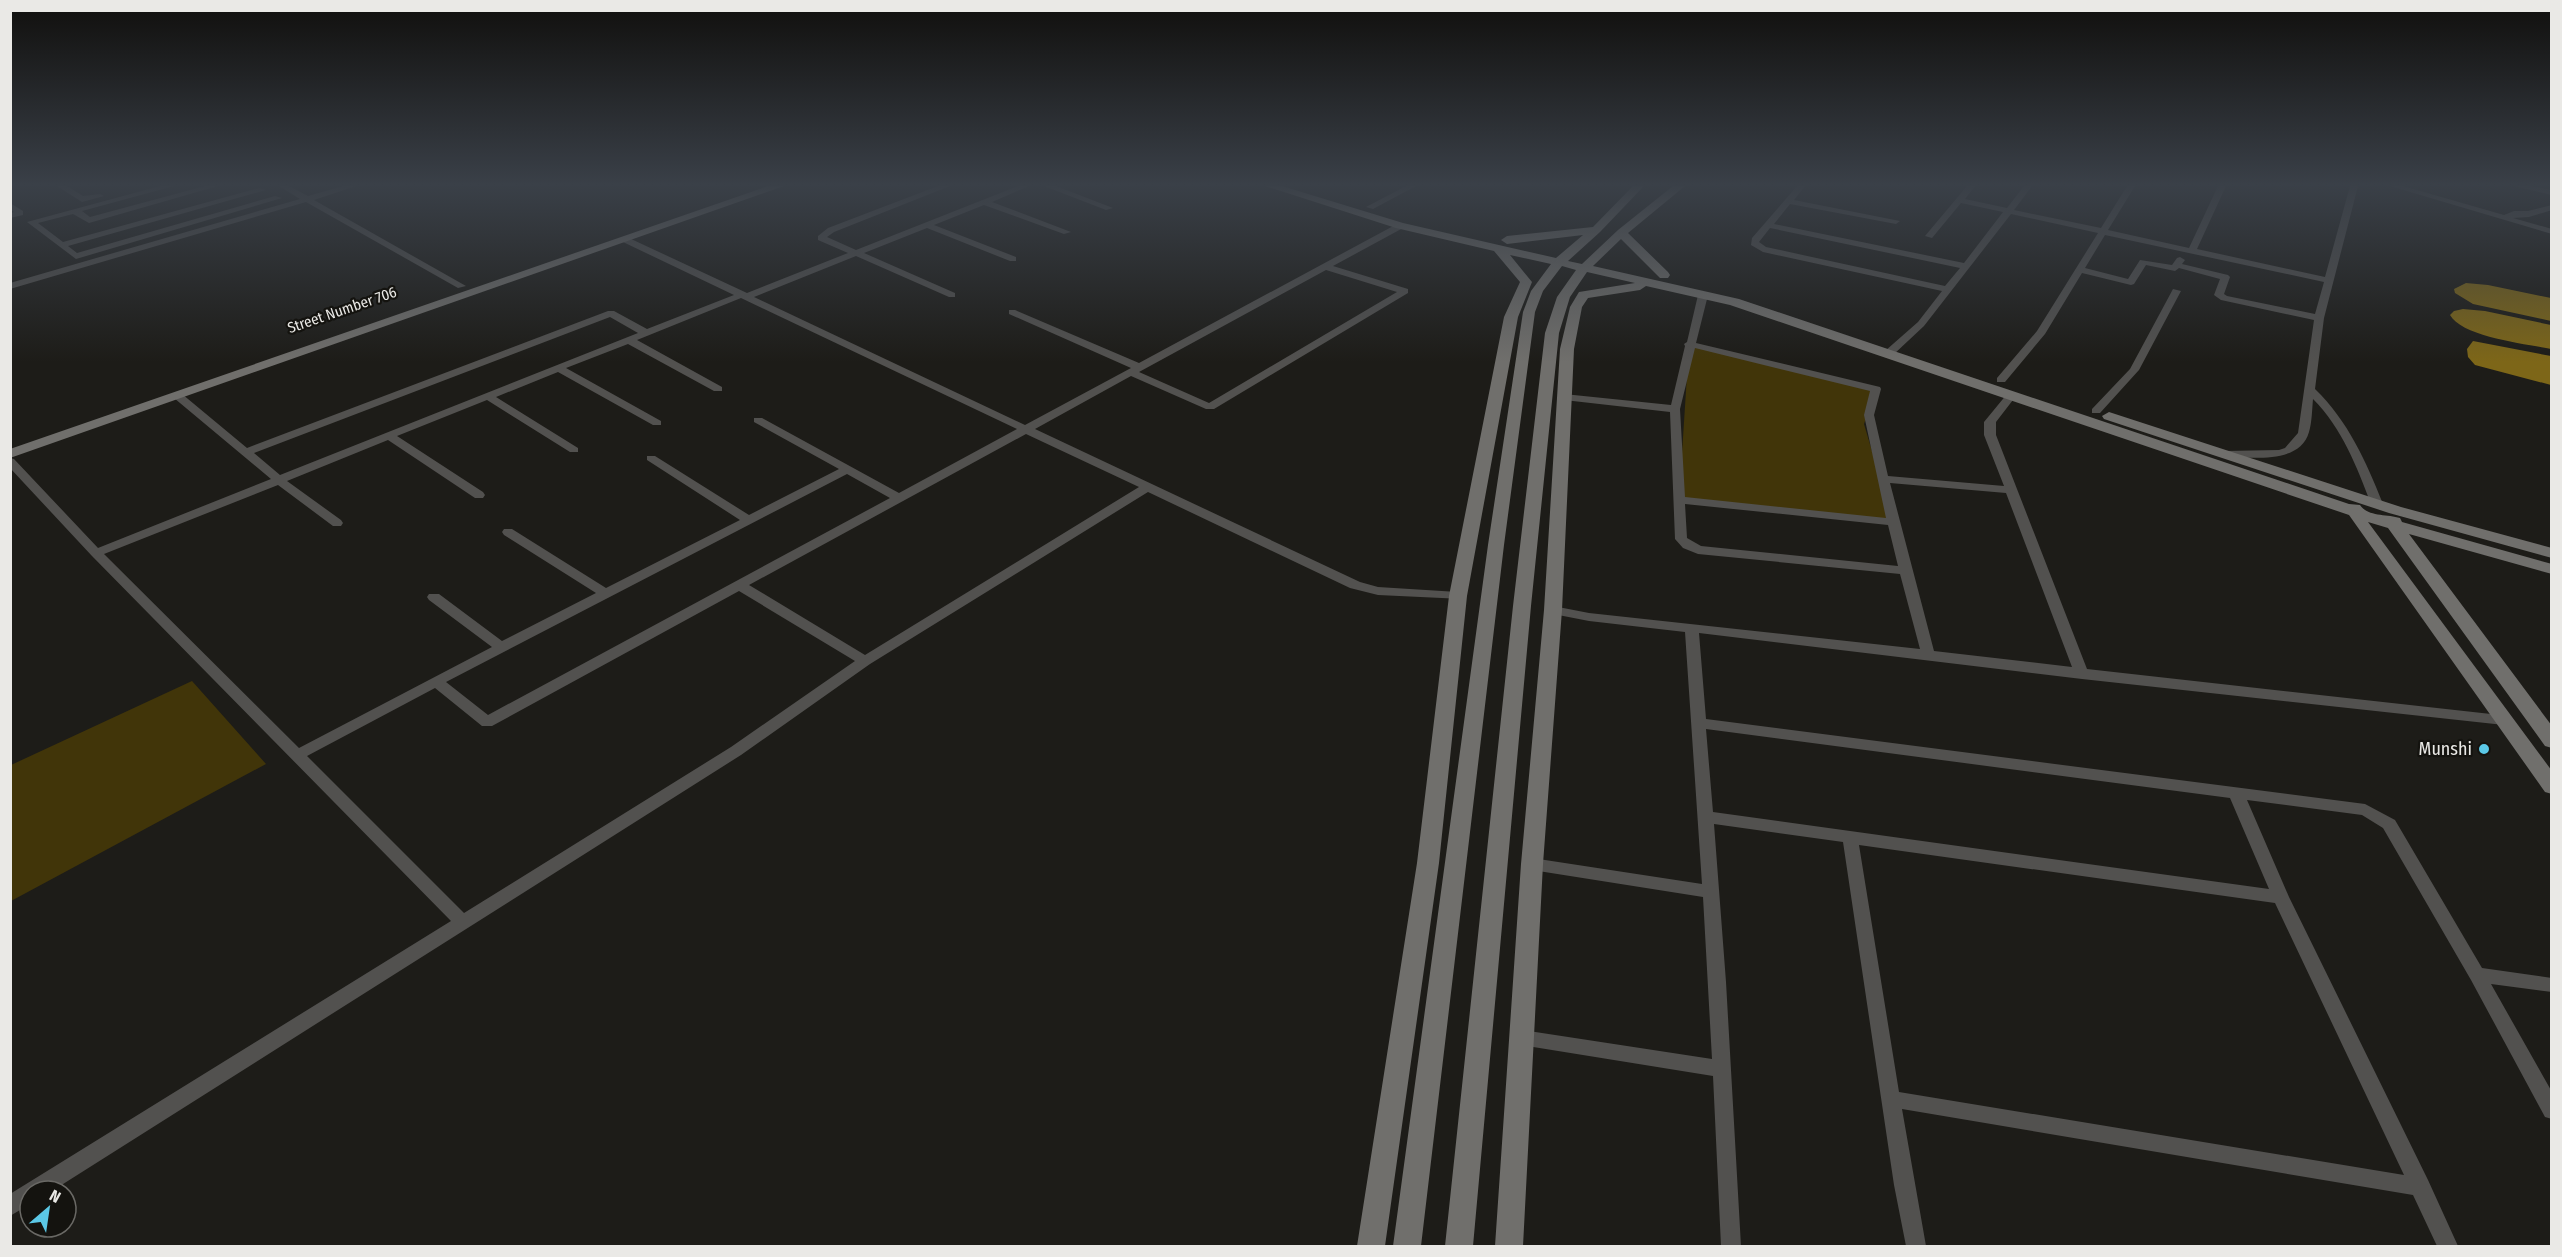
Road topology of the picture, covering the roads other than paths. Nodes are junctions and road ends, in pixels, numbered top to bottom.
1 (1503, 244) edge
2 (62, 245) edge
3 (115, 245) edge
4 (155, 245) edge
5 (387, 245) edge
6 (581, 245) edge
7 (613, 245) edge
8 (636, 245) edge
9 (836, 245) edge
10 (875, 245) edge
11 (976, 245) edge
12 (1366, 245) edge
13 (1506, 245) edge
14 (1580, 245) edge
15 (1609, 245) edge
16 (1631, 245) edge
17 (1757, 245) edge
18 (1863, 245) edge
19 (1983, 245) edge
20 (2095, 245) edge
21 (2163, 245) edge
22 (2191, 245) edge
23 (2339, 245) edge
24 (2188, 250) junction
25 (854, 253) junction
26 (76, 256) junction
27 (1565, 258) junction
28 (1013, 259) dead end
29 (87, 264) junction
30 (1589, 264) junction
31 (1966, 266) junction
32 (2177, 266) junction
33 (1326, 267) junction
34 (2080, 270) junction
35 (1659, 279) junction
36 (2330, 281) junction
37 (10, 286) edge
38 (461, 286) junction
39 (1948, 290) junction
40 (2176, 291) dead end
41 (952, 295) dead end
42 (1703, 295) junction
43 (744, 296) junction
44 (1012, 312) dead end
45 (2319, 318) junction
46 (646, 333) junction
47 (630, 340) junction
48 (1689, 344) junction
49 (1893, 349) junction
50 (558, 368) junction
51 (1136, 371) junction
52 (2001, 380) junction
53 (718, 388) dead end
54 (2308, 388) junction
55 (178, 396) junction
56 (488, 396) junction
57 (2011, 396) junction
58 (1564, 397) junction
59 (1675, 409) junction
60 (2096, 411) junction
61 (1492, 416) junction
62 (758, 420) dead end
63 (1542, 421) junction
64 (657, 423) dead end
65 (1026, 430) junction
66 (1512, 431) junction
67 (1561, 435) junction
68 (389, 436) junction
69 (10, 442) edge
70 (574, 450) dead end
71 (246, 452) junction
72 (10, 454) edge
73 (2224, 454) junction
74 (651, 458) dead end
75 (10, 461) edge
76 (846, 470) junction
77 (1884, 479) junction
78 (279, 480) junction
79 (1146, 488) junction
80 (2010, 490) junction
81 (479, 495) dead end
82 (901, 499) junction
83 (1678, 500) junction
84 (2353, 504) junction
85 (2377, 504) junction
86 (2395, 518) junction
87 (747, 519) junction
88 (1893, 522) junction
89 (337, 523) dead end
90 (508, 532) dead end
91 (96, 553) junction
92 (2552, 553) edge
93 (2552, 569) edge
94 (1906, 571) junction
95 (741, 586) junction
96 (604, 593) junction
97 (435, 597) dead end
98 (1458, 597) junction
99 (1553, 610) junction
100 (1692, 628) junction
101 (501, 646) junction
102 (1928, 654) junction
103 (865, 661) junction
104 (2082, 674) junction
105 (435, 681) junction
106 (2504, 720) junction
107 (1699, 723) junction
108 (2552, 741) edge
109 (297, 755) junction
110 (2552, 787) edge
111 (2236, 793) junction
112 (1706, 817) junction
113 (1850, 837) junction
114 (1532, 864) junction
115 (1710, 892) junction
116 (2281, 897) junction
117 (464, 923) junction
118 (2477, 975) junction
119 (2552, 985) edge
120 (1522, 1038) junction
121 (1721, 1069) junction
122 (1892, 1099) junction
123 (2552, 1111) edge
124 (53, 1179) edge
125 (2421, 1187) junction
126 (1371, 1246) edge
127 (1407, 1246) edge
128 (1459, 1246) edge
129 (1509, 1246) edge
130 (1731, 1246) edge
131 (1920, 1246) edge
132 (2448, 1246) edge

1 - 61 street
2 - 26 street
3 - 26 street
4 - 29 street
5 - 38 street
6 - 38 street, Street Number 706
7 - 55 street
8 - 43 street
9 - 25 street
10 - 25 street
11 - 28 street
12 - 33 street
13 - 27 street
14 - 27 street
15 - 30 street
16 - 35 street
17 - 39 street
18 - 31 street
19 - 31 street
20 - 34 street
21 - 24 street
22 - 24 street
23 - 36 street
24 - 32 street
24 - 36 street
25 - 41 street
25 - 43 street
26 - 29 street
27 - 30 street
27 - 66 street
29 - 37 street
30 - 35 street
30 - 63 street
31 - 39 street
32 - 34 street
32 - 45 street
33 - 51 street
33 - 51 street
34 - 52 street
35 - 42 street
35 - 49 street
35 - 58 street
36 - 45 street
38 - 69 street, Street Number 706
39 - 49 street
40 - 60 street
42 - 48 street
42 - 49 street
43 - 46 street
43 - 65 street
44 - 51 street
45 - 54 street
46 - 47 street
46 - 71 street
47 - 50 street
47 - 53 street
48 - 59 street
48 - 77 street
49 - 52 street
49 - 57 street
50 - 56 street
50 - 64 street
51 - 65 street
52 - 60 street
54 - 73 street
54 - 85 street
55 - 71 street
55 - 72 street
56 - 68 street
56 - 70 street
57 - 80 street
57 - 84 street
58 - 59 street
58 - 67 street
59 - 83 street
60 - 73 street
61 - 66 street
61 - 98 street
62 - 76 street
63 - 67 street
63 - 128 street
65 - 79 street
65 - 82 street
66 - 127 street
67 - 99 street
68 - 78 street
68 - 81 street
71 - 78 street
73 - 84 street
74 - 87 street
75 - 91 street
76 - 82 street
76 - 87 street
77 - 80 street
77 - 88 street
78 - 89 street
78 - 91 street
79 - 98 street
79 - 103 street
80 - 104 street
82 - 95 street
83 - 88 street
83 - 94 street
84 - 85 street
84 - 86 street
84 - 106 street
85 - 86 street
86 - 92 street
86 - 93 street
86 - 108 street
87 - 96 street
88 - 94 street
90 - 96 street
91 - 109 street
94 - 102 street
95 - 103 street
95 - 105 street
96 - 101 street
97 - 101 street
98 - 126 street
99 - 100 street
99 - 114 street
100 - 102 street
100 - 107 street
101 - 105 street
102 - 104 street
103 - 117 street
104 - 106 street
105 - 109 street
106 - 110 street
107 - 111 street
107 - 112 street
109 - 117 street
111 - 116 street
111 - 118 street
112 - 113 street
112 - 115 street
113 - 116 street
113 - 122 street
114 - 115 street
114 - 120 street
115 - 121 street
116 - 125 street
117 - 124 street
118 - 119 street
118 - 123 street
120 - 121 street
120 - 129 street
121 - 130 street
122 - 125 street
122 - 131 street
125 - 132 street

